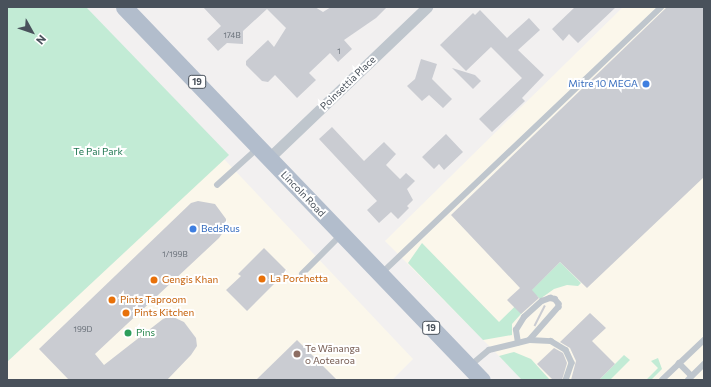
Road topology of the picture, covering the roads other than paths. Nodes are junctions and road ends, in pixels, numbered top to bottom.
1 (124, 7) edge
2 (426, 7) edge
3 (661, 7) edge
4 (264, 153) junction
5 (217, 185) dead end
6 (341, 235) junction
7 (302, 274) dead end
8 (380, 275) junction
9 (530, 340) junction
10 (704, 340) edge
11 (518, 343) junction
12 (679, 363) junction
13 (704, 364) edge
14 (469, 367) junction
15 (690, 378) edge
16 (482, 380) edge
17 (566, 380) edge
18 (662, 380) edge

1 - 4 main road, Lincoln Road / 19
2 - 4 street, Poinsettia Place
3 - 8 lane
4 - 5 lane
4 - 6 main road, Lincoln Road / 19
6 - 7 lane
6 - 8 main road, Lincoln Road / 19
8 - 14 main road, Lincoln Road / 19
9 - 11 lane
9 - 11 lane
9 - 17 lane
10 - 12 lane
11 - 14 lane
12 - 15 lane
12 - 18 lane
13 - 15 lane
14 - 16 main road, Lincoln Road / 19

